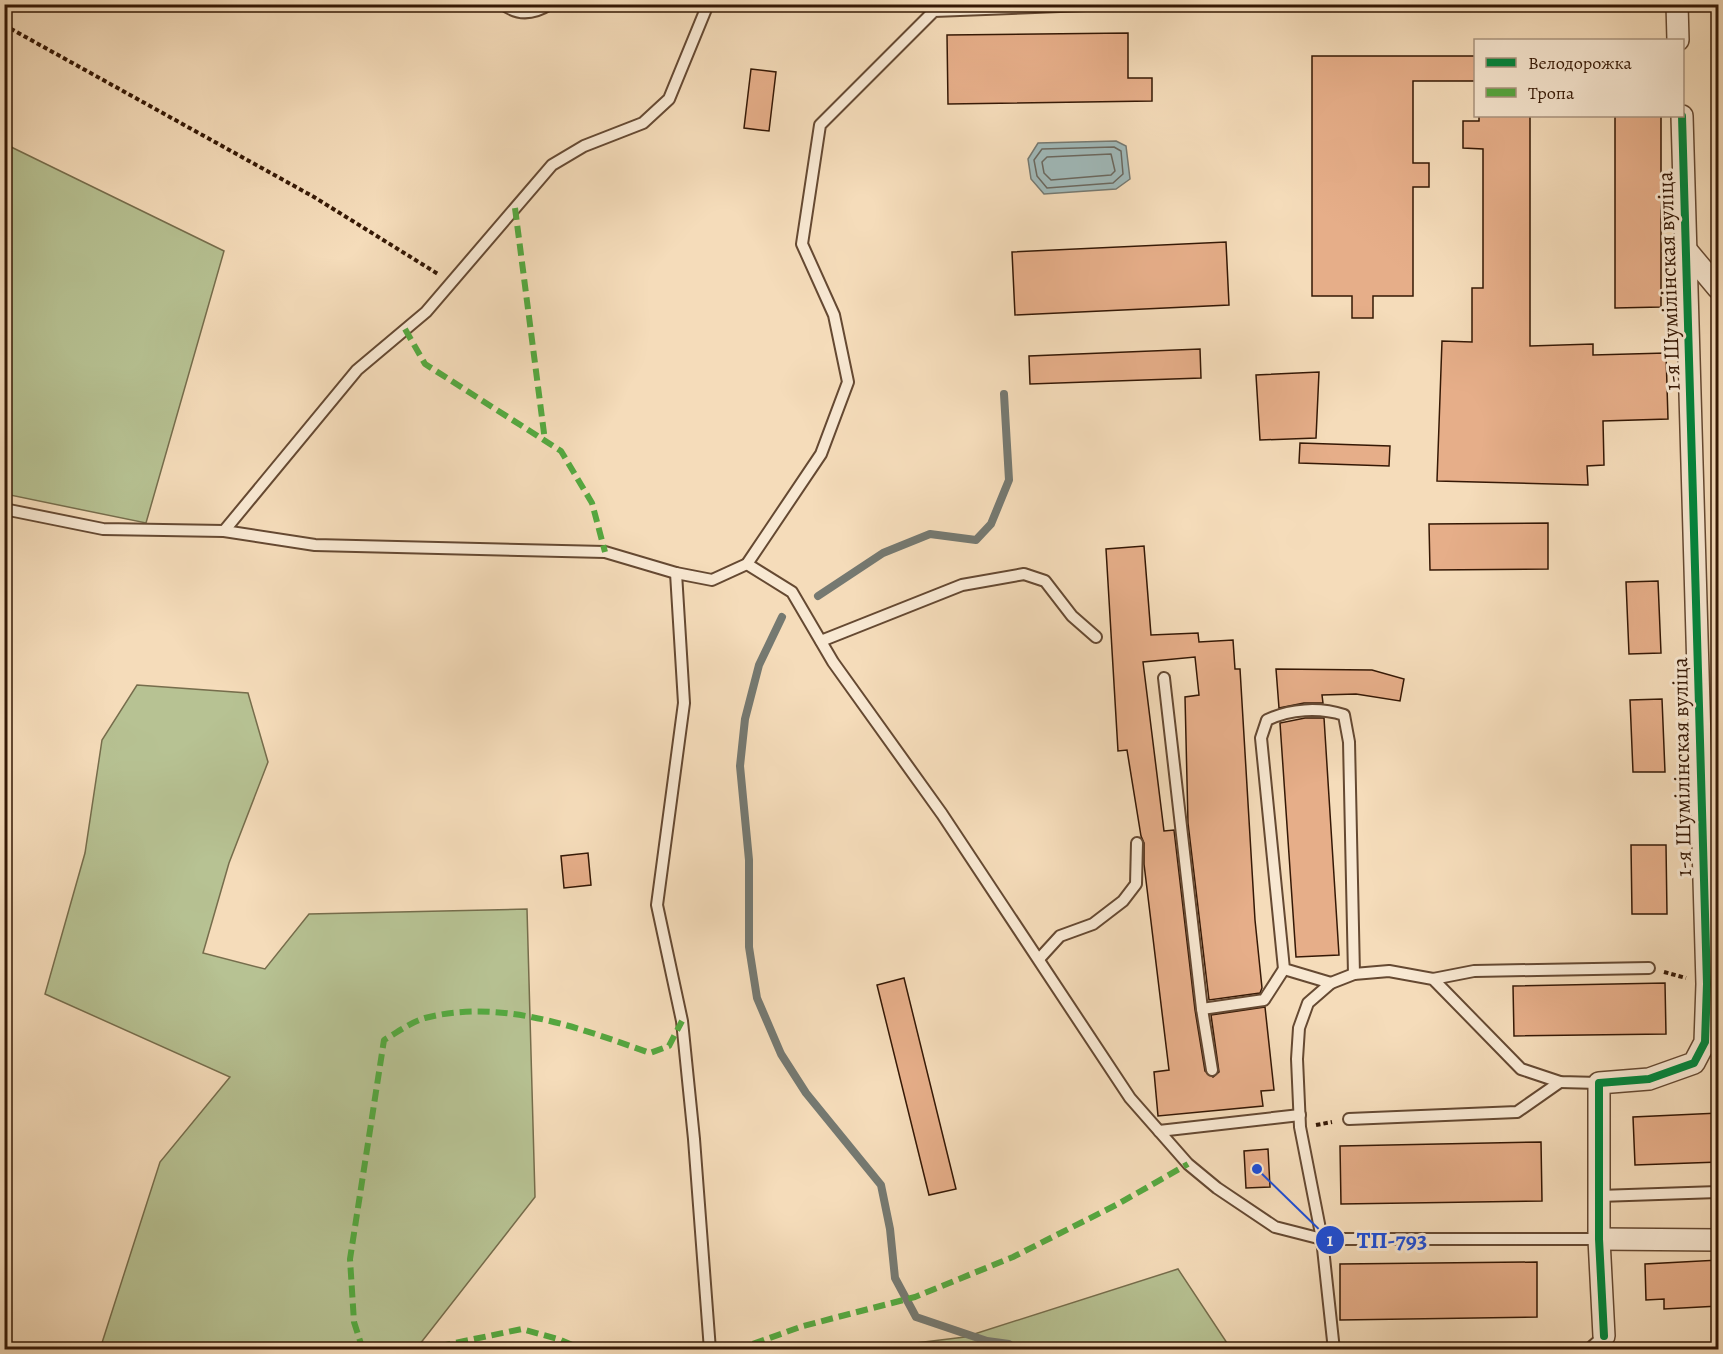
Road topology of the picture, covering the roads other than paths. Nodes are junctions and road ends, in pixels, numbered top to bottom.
1 (503, 4) edge
2 (550, 4) edge
3 (708, 4) edge
4 (1111, 4) edge
5 (1677, 4) edge
6 (1678, 39) edge
7 (1682, 117) edge
8 (1688, 251) junction
9 (1719, 288) edge
10 (4, 509) edge
11 (224, 531) junction
12 (747, 564) junction
13 (676, 573) junction
14 (1096, 637) dead end
15 (821, 641) junction
16 (1164, 678) dead end
17 (1710, 802) edge
18 (1137, 843) dead end
19 (1712, 949) edge
20 (1039, 959) junction
21 (1650, 968) dead end
22 (1284, 969) junction
23 (1354, 974) junction
24 (1433, 979) junction
25 (1331, 983) junction
26 (1202, 1009) junction
27 (1212, 1070) dead end
28 (1560, 1082) junction
29 (1599, 1083) junction
30 (1300, 1115) junction
31 (1349, 1119) road end
32 (1159, 1131) junction
33 (1719, 1192) edge
34 (1599, 1196) junction
35 (1322, 1239) junction
36 (1599, 1239) junction
37 (1719, 1240) edge
38 (1599, 1345) edge
39 (710, 1350) edge
40 (1334, 1350) edge

1 - 2 lane
3 - 11 lane
4 - 12 lane
5 - 6 street
7 - 8 street, 1-я Шумілінская вуліца
8 - 9 street
8 - 17 street, 1-я Шумілінская вуліца
10 - 11 lane
11 - 13 lane
12 - 13 lane
12 - 15 lane
13 - 39 lane
14 - 15 lane
15 - 20 lane
16 - 26 lane
17 - 19 street, 1-я Шумілінская вуліца
18 - 20 lane
19 - 29 street, 1-я Шумілінская вуліца
20 - 32 lane
21 - 24 lane
22 - 23 lane
22 - 25 lane
22 - 26 lane
23 - 24 lane
23 - 25 lane
24 - 28 lane
25 - 30 lane
26 - 27 lane
28 - 29 lane
28 - 31 lane
29 - 34 street
30 - 32 lane
30 - 35 lane
32 - 35 lane
33 - 34 lane
34 - 36 street
35 - 36 lane
35 - 40 lane
36 - 37 street
36 - 38 street

